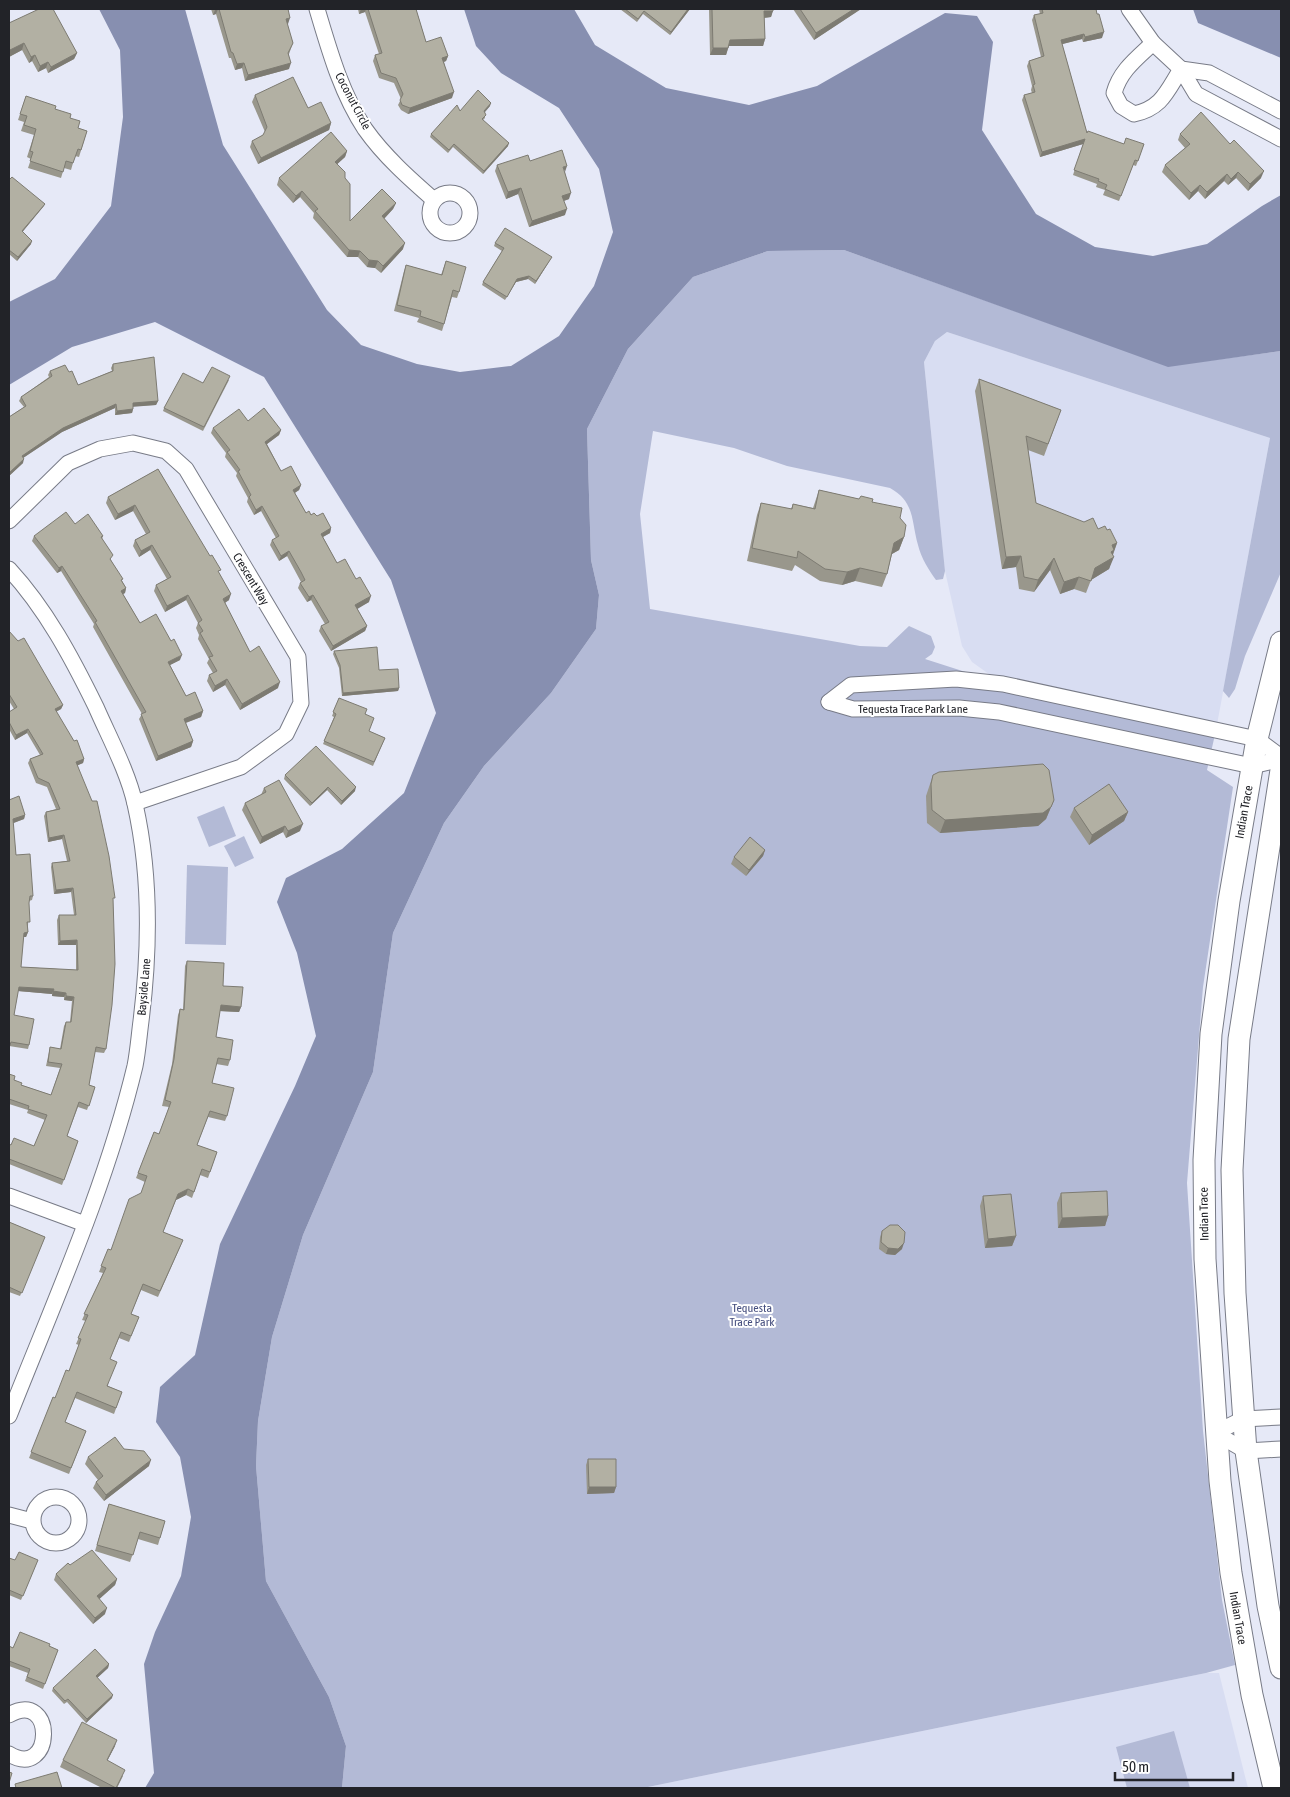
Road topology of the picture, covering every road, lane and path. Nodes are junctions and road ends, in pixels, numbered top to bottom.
1 (317, 9) edge
2 (1129, 9) edge
3 (1152, 43) junction
4 (1181, 68) junction
5 (1281, 110) edge
6 (1281, 119) edge
7 (1277, 137) edge
8 (434, 200) dead end
9 (9, 521) edge
10 (9, 569) edge
11 (1281, 642) edge
12 (1257, 739) junction
13 (1281, 758) edge
14 (1252, 766) junction
15 (1281, 770) edge
16 (135, 803) junction
17 (9, 1196) edge
18 (85, 1224) junction
19 (9, 1416) edge
20 (1281, 1417) edge
21 (1243, 1419) junction
22 (1215, 1434) junction
23 (1281, 1448) edge
24 (1246, 1451) junction
25 (9, 1515) edge
26 (32, 1521) dead end
27 (1281, 1668) edge
28 (9, 1715) edge
29 (9, 1754) edge
30 (1274, 1788) edge

1 - 8 street, Coconut Circle
2 - 3 street
3 - 4 street
3 - 4 street
4 - 5 street
4 - 7 street
6 - 7 street
9 - 16 street, Crescent Way
10 - 16 street, Bayside Lane
11 - 12 main road, Indian Trace
12 - 13 street, Tequesta Trace Park Lane
12 - 14 main road, Indian Trace
12 - 14 street, Tequesta Trace Park Lane
13 - 14 street, Tequesta Trace Park Lane
14 - 22 main road, Indian Trace
15 - 21 main road
16 - 18 street, Bayside Lane
17 - 18 street
18 - 19 street, Bayside Lane
20 - 21 street
21 - 22 street
21 - 24 main road
22 - 24 street
22 - 30 main road, Indian Trace
23 - 24 street
24 - 27 main road
25 - 26 street
28 - 29 street

